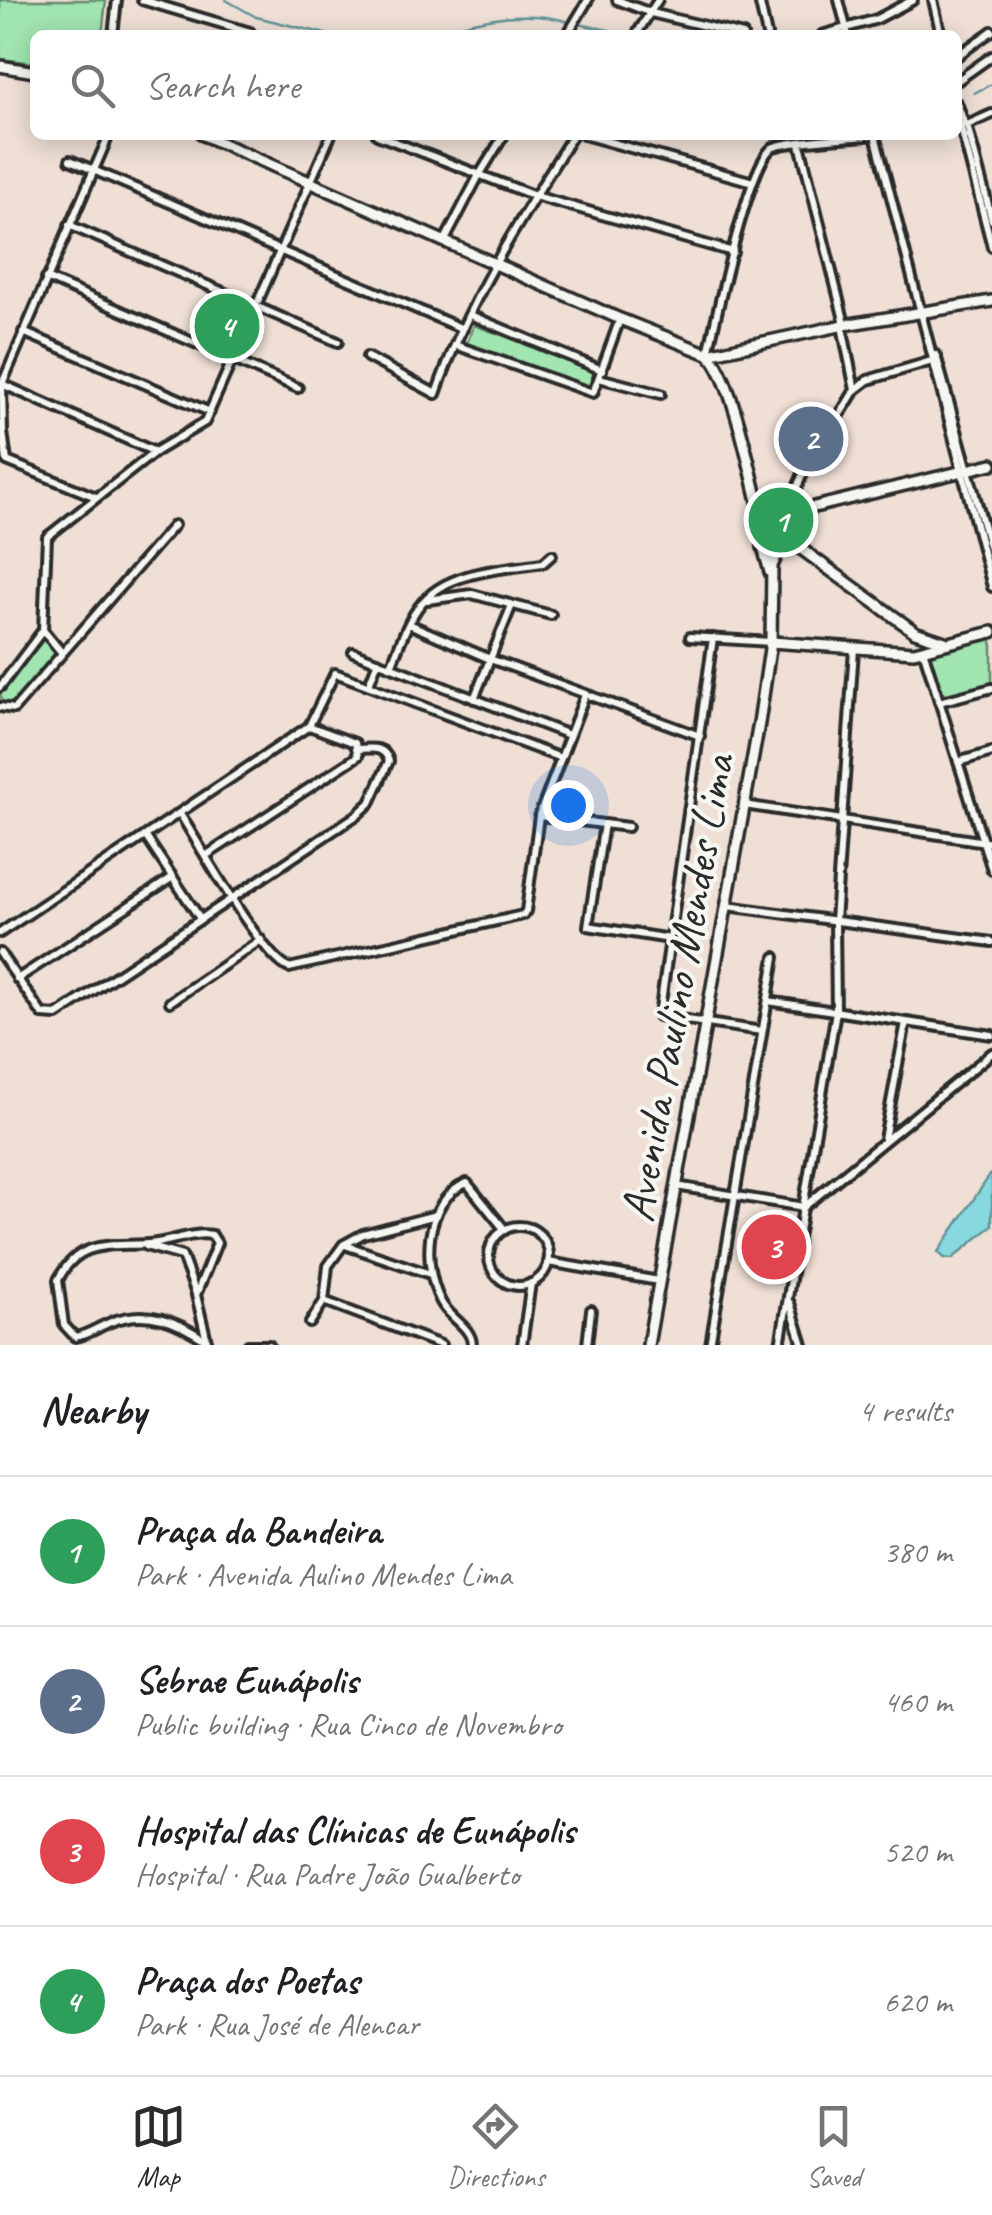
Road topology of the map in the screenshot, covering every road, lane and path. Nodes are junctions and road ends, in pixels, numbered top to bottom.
1 (117, 0) edge
2 (142, 0) edge
3 (588, 0) edge
4 (616, 0) edge
5 (658, 0) edge
6 (760, 0) edge
7 (839, 0) edge
8 (913, 0) edge
9 (933, 0) edge
10 (651, 12) junction
11 (114, 30) edge
12 (243, 30) edge
13 (570, 30) edge
14 (639, 30) edge
15 (724, 30) edge
16 (765, 30) edge
17 (847, 30) edge
18 (850, 30) edge
19 (940, 30) edge
20 (992, 30) edge
21 (962, 52) edge
22 (992, 56) edge
23 (0, 66) edge
24 (30, 71) edge
25 (962, 77) edge
26 (992, 114) edge
27 (962, 118) edge
28 (964, 125) junction
29 (107, 140) edge
30 (213, 140) edge
31 (329, 140) edge
32 (390, 140) edge
33 (501, 140) edge
34 (570, 140) edge
35 (602, 140) edge
36 (833, 140) edge
37 (876, 140) edge
38 (800, 144) junction
39 (70, 160) dead end
40 (93, 170) junction
41 (478, 177) junction
42 (754, 182) junction
43 (310, 184) junction
44 (535, 196) junction
45 (983, 197) junction
46 (992, 220) edge
47 (68, 225) junction
48 (444, 242) junction
49 (992, 247) edge
50 (282, 251) junction
51 (734, 252) junction
52 (494, 264) junction
53 (46, 278) junction
54 (220, 291) junction
55 (992, 300) edge
56 (257, 308) junction
57 (922, 312) junction
58 (470, 315) junction
59 (620, 319) junction
60 (844, 326) junction
61 (463, 329) junction
62 (23, 332) junction
63 (338, 342) dead end
64 (198, 344) junction
65 (454, 346) junction
66 (708, 354) junction
67 (934, 356) junction
68 (367, 357) dead end
69 (233, 360) junction
70 (600, 374) junction
71 (2, 384) edge
72 (298, 388) dead end
73 (855, 390) junction
74 (661, 394) dead end
75 (210, 412) junction
76 (155, 452) junction
77 (992, 464) edge
78 (752, 472) junction
79 (966, 472) junction
80 (97, 498) junction
81 (770, 498) junction
82 (791, 501) junction
83 (798, 511) junction
84 (762, 518) junction
85 (174, 525) dead end
86 (763, 532) junction
87 (786, 542) junction
88 (552, 555) dead end
89 (992, 556) edge
90 (772, 575) junction
91 (992, 587) edge
92 (426, 600) junction
93 (512, 605) junction
94 (552, 615) dead end
95 (409, 624) junction
96 (44, 630) junction
97 (915, 632) junction
98 (992, 632) edge
99 (690, 637) dead end
100 (714, 638) junction
101 (770, 642) junction
102 (947, 643) junction
103 (854, 649) junction
104 (923, 650) junction
105 (353, 652) dead end
106 (62, 653) junction
107 (490, 659) junction
108 (378, 661) junction
109 (391, 666) junction
110 (369, 684) junction
111 (0, 688) edge
112 (992, 688) edge
113 (584, 695) junction
114 (474, 699) junction
115 (939, 702) junction
116 (0, 707) edge
117 (309, 726) junction
118 (569, 735) junction
119 (700, 736) junction
120 (359, 749) junction
121 (992, 752) edge
122 (561, 758) junction
123 (958, 762) junction
124 (744, 805) junction
125 (180, 814) junction
126 (539, 816) junction
127 (840, 820) junction
128 (604, 824) junction
129 (628, 827) dead end
130 (146, 837) junction
131 (988, 842) edge
132 (207, 855) junction
133 (992, 870) edge
134 (172, 876) junction
135 (234, 898) junction
136 (727, 906) junction
137 (201, 920) junction
138 (835, 921) junction
139 (0, 933) edge
140 (670, 939) junction
141 (261, 940) junction
142 (992, 942) edge
143 (0, 953) edge
144 (775, 957) dead end
145 (18, 980) junction
146 (768, 1000) junction
147 (170, 1002) dead end
148 (836, 1011) junction
149 (906, 1022) junction
150 (705, 1023) junction
151 (762, 1032) junction
152 (992, 1035) edge
153 (992, 1053) edge
154 (884, 1142) junction
155 (676, 1186) junction
156 (734, 1196) junction
157 (804, 1207) junction
158 (437, 1214) junction
159 (505, 1230) junction
160 (142, 1245) junction
161 (344, 1245) junction
162 (548, 1262) junction
163 (430, 1274) junction
164 (659, 1280) junction
165 (531, 1283) junction
166 (196, 1295) junction
167 (788, 1298) junction
168 (324, 1300) junction
169 (591, 1310) dead end
170 (310, 1322) dead end
171 (208, 1343) edge
172 (248, 1345) edge
173 (269, 1345) edge
174 (441, 1345) edge
175 (472, 1345) edge
176 (522, 1345) edge
177 (586, 1345) edge
178 (648, 1345) edge
179 (710, 1345) edge
180 (780, 1345) edge
181 (802, 1345) edge

1 - 11 street
2 - 12 street
3 - 13 street
4 - 10 street
5 - 10 street
6 - 16 street
7 - 17 street
8 - 18 street
9 - 19 street
10 - 14 street
10 - 15 street
20 - 21 street
22 - 25 street
23 - 24 main road
26 - 28 street
27 - 28 street
28 - 45 street
29 - 40 street
30 - 43 main road
31 - 43 street
32 - 41 street
33 - 41 street
34 - 44 street
35 - 42 street
36 - 38 street
37 - 57 street
38 - 42 street
38 - 60 street
39 - 40 street
40 - 47 street
40 - 50 street
41 - 44 street
41 - 48 street
42 - 51 street
43 - 48 main road
43 - 50 street
44 - 51 street
44 - 52 street
45 - 46 street
45 - 49 street
47 - 53 street
47 - 54 street
48 - 52 main road
50 - 56 street
50 - 61 street
51 - 66 street
52 - 58 street
52 - 59 main road
53 - 62 street
53 - 64 street
54 - 56 street
54 - 64 street
55 - 57 main road
56 - 63 street
56 - 69 street
57 - 60 main road
57 - 67 street
58 - 61 street
58 - 70 street
59 - 66 main road
59 - 70 street
60 - 66 main road
60 - 73 street
61 - 65 street
62 - 71 street
62 - 75 street
64 - 69 street
65 - 68 street
65 - 70 street
66 - 78 main road
67 - 73 street
67 - 79 street
69 - 72 street
69 - 75 street
70 - 74 street
71 - 76 street
71 - 80 street
73 - 82 street
75 - 76 street
76 - 80 street
77 - 79 main road
78 - 81 main road
78 - 84 main road
79 - 83 main road
79 - 89 street
79 - 91 street
80 - 96 street
81 - 82 main road
81 - 84 main road
82 - 83 main road
83 - 87 main road
84 - 86 main road
85 - 106 street
86 - 87 main road
86 - 90 main road
87 - 90 main road
87 - 97 main road
88 - 92 street
90 - 101 main road, Avenida Paulino Mendes Lima
92 - 93 street
92 - 95 street
93 - 94 street
93 - 107 street
95 - 107 street
95 - 109 street
96 - 106 street
96 - 111 street
97 - 102 main road
97 - 104 main road
98 - 102 main road
99 - 100 street
100 - 101 street
100 - 119 street
101 - 103 main road
101 - 124 main road, Avenida Paulino Mendes Lima
102 - 104 main road
103 - 104 main road
103 - 127 street
104 - 115 street
105 - 108 street
106 - 116 street
107 - 113 street
107 - 114 street
108 - 109 street
108 - 110 street
109 - 114 street
110 - 117 street
110 - 122 street
112 - 115 street
113 - 118 street
113 - 119 street
114 - 118 street
115 - 123 street
117 - 120 street
117 - 125 street
118 - 122 street
119 - 140 street
120 - 132 street
120 - 135 street
121 - 123 street
122 - 126 street
123 - 131 street
124 - 127 street
124 - 136 main road, Avenida Paulino Mendes Lima
125 - 130 street
125 - 132 street
126 - 128 street
126 - 141 street
127 - 131 street
127 - 138 street
128 - 129 street
128 - 140 street
130 - 134 street
130 - 139 street
131 - 133 street
132 - 135 street
134 - 137 street
134 - 145 street
135 - 137 street
135 - 141 street
136 - 138 street
136 - 150 main road, Avenida Paulino Mendes Lima
137 - 145 street
138 - 142 street
138 - 148 street
140 - 150 street
141 - 147 street
143 - 145 street
144 - 146 street
146 - 148 street
146 - 151 street
148 - 149 street
148 - 157 street
149 - 152 street
149 - 154 street
150 - 151 street
150 - 155 main road, Avenida Paulino Mendes Lima
151 - 156 street
153 - 154 street
154 - 157 street
155 - 156 street
155 - 164 main road, Avenida Paulino Mendes Lima
156 - 157 street
156 - 179 street
157 - 167 street
158 - 159 street
158 - 161 street
158 - 163 street
159 - 162 street
159 - 165 street
160 - 166 street
160 - 166 street
160 - 171 street
161 - 163 street
161 - 168 street
162 - 164 street
162 - 165 street
163 - 175 street
164 - 178 main road, Avenida Paulino Mendes Lima
165 - 176 street
166 - 171 street
167 - 180 street
167 - 181 street
168 - 170 street
168 - 174 street
169 - 177 street
172 - 173 street

